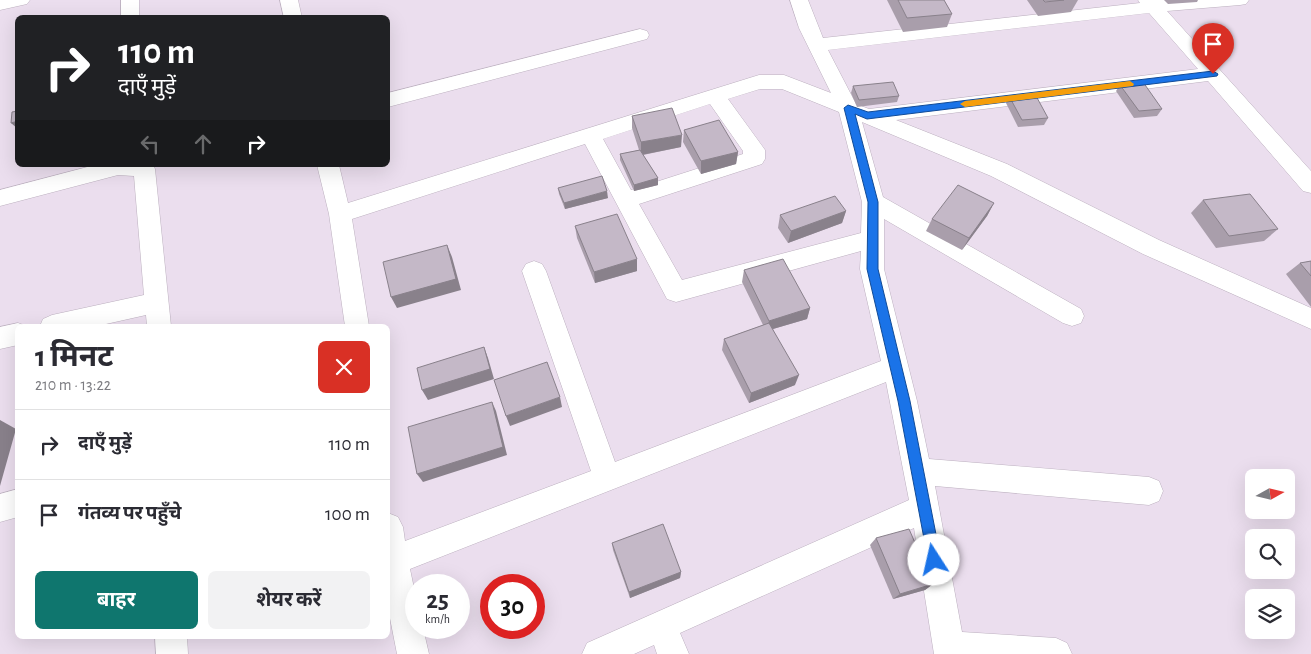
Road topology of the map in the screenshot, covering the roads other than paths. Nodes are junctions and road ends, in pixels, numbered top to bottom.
1 (21, 0) edge
2 (130, 0) edge
3 (288, 0) edge
4 (798, 0) edge
5 (1240, 0) edge
6 (0, 4) edge
7 (1150, 4) edge
8 (130, 15) edge
9 (292, 15) edge
10 (640, 35) dead end
11 (817, 45) junction
12 (1213, 74) junction
13 (715, 96) junction
14 (390, 99) edge
15 (858, 112) junction
16 (591, 136) junction
17 (131, 167) edge
18 (328, 167) edge
19 (1307, 176) edge
20 (0, 198) edge
21 (626, 200) junction
22 (873, 202) junction
23 (340, 214) junction
24 (872, 239) junction
25 (534, 271) dead end
26 (158, 302) junction
27 (1072, 316) dead end
28 (1311, 319) edge
29 (61, 324) edge
30 (159, 324) edge
31 (357, 324) edge
32 (15, 335) edge
33 (0, 338) edge
34 (895, 367) junction
35 (918, 471) junction
36 (608, 478) junction
37 (1149, 491) dead end
38 (15, 504) edge
39 (0, 508) edge
40 (925, 508) junction
41 (390, 541) edge
42 (393, 561) junction
43 (661, 625) junction
44 (172, 639) edge
45 (949, 651) edge
46 (172, 654) edge
47 (413, 654) edge
48 (598, 654) edge
49 (672, 654) edge
50 (1056, 654) edge

1 - 6 street
2 - 8 street
3 - 9 street
4 - 11 street
5 - 7 street
7 - 11 street
7 - 12 street
10 - 14 street
11 - 15 street
12 - 15 street
12 - 19 street
13 - 15 street
13 - 16 street
13 - 21 street
15 - 22 street
15 - 28 street
16 - 21 street
16 - 23 street
17 - 20 street
17 - 26 street
18 - 23 street
21 - 24 street
22 - 24 street
22 - 27 street
23 - 31 street
24 - 34 street
25 - 36 street
26 - 29 street
26 - 30 street
32 - 33 street
34 - 35 street
34 - 36 street
35 - 37 street
35 - 40 street
36 - 42 street
38 - 39 street
40 - 43 street
40 - 45 street
41 - 42 street
42 - 47 street
43 - 48 street
43 - 49 street
44 - 46 street
45 - 50 street

